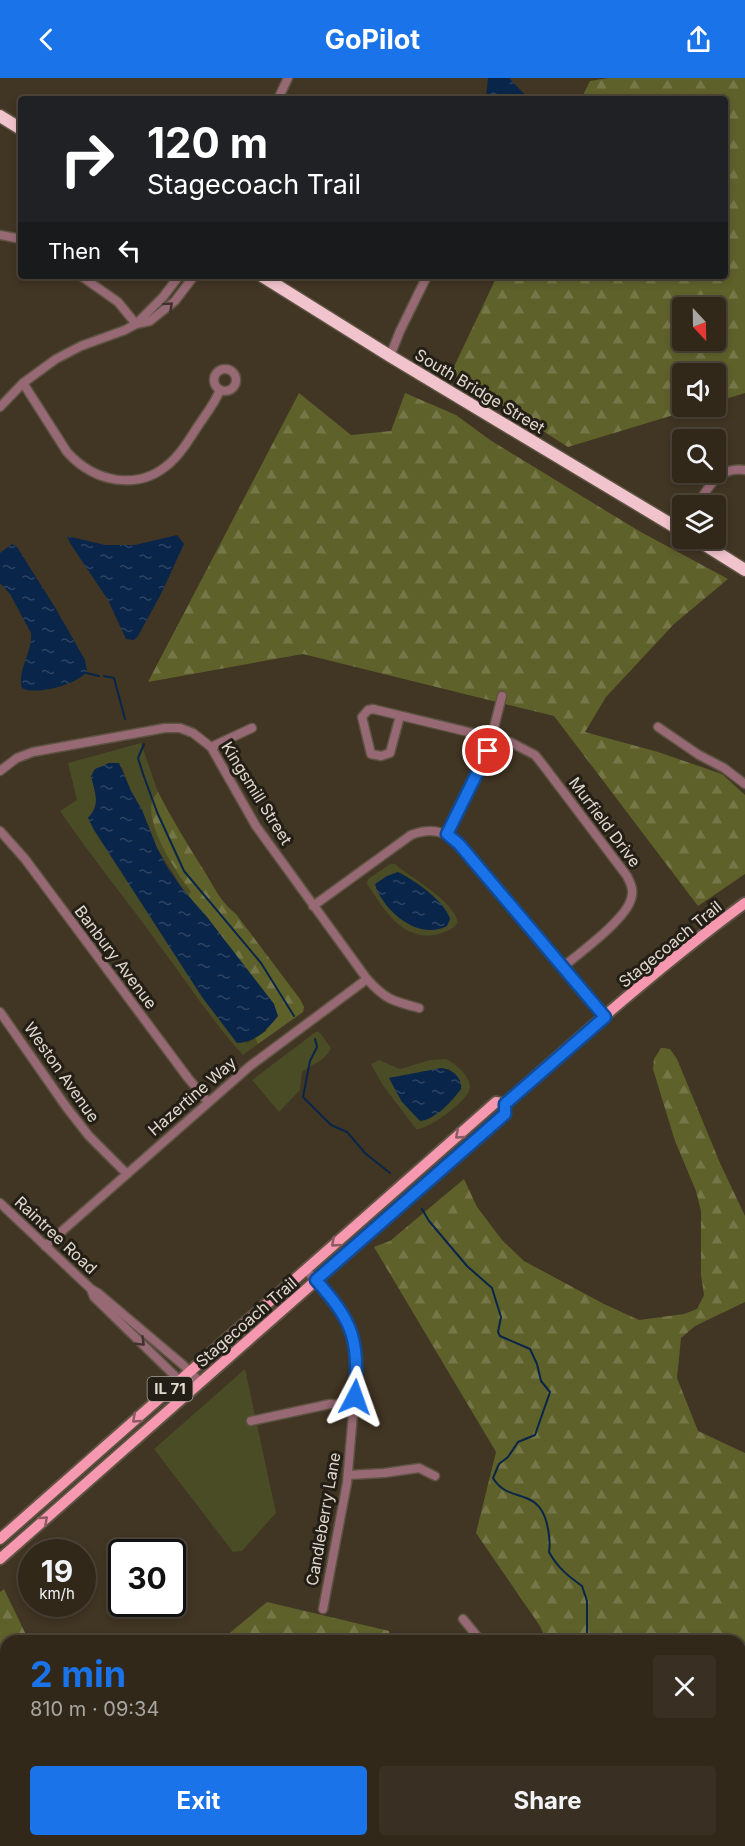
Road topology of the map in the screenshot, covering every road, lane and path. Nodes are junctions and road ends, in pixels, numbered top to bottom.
1 (288, 78) edge
2 (279, 96) edge
3 (0, 116) edge
4 (18, 127) edge
5 (0, 235) edge
6 (18, 238) edge
7 (85, 279) edge
8 (177, 279) edge
9 (192, 279) edge
10 (267, 279) edge
11 (426, 279) edge
12 (136, 324) junction
13 (390, 356) junction
14 (23, 383) junction
15 (220, 390) dead end
16 (0, 407) edge
17 (745, 470) edge
18 (703, 495) edge
19 (672, 525) edge
20 (712, 549) edge
21 (745, 570) edge
22 (502, 696) dead end
23 (400, 716) junction
24 (658, 727) dead end
25 (252, 728) dead end
26 (493, 737) junction
27 (211, 747) junction
28 (0, 771) edge
29 (745, 784) edge
30 (0, 831) edge
31 (447, 834) junction
32 (745, 903) edge
33 (313, 906) junction
34 (564, 966) junction
35 (367, 979) junction
36 (419, 1008) dead end
37 (0, 1012) edge
38 (605, 1017) junction
39 (208, 1102) junction
40 (505, 1104) junction
41 (127, 1174) junction
42 (0, 1203) edge
43 (45, 1246) junction
44 (306, 1269) junction
45 (316, 1280) junction
46 (92, 1289) junction
47 (190, 1371) junction
48 (180, 1381) junction
49 (200, 1382) junction
50 (189, 1392) junction
51 (354, 1406) junction
52 (251, 1421) dead end
53 (348, 1475) junction
54 (435, 1476) dead end
55 (0, 1539) edge
56 (0, 1559) edge
57 (323, 1609) dead end
58 (463, 1618) dead end
59 (476, 1635) edge

1 - 2 street
3 - 4 highway
5 - 6 street
7 - 12 street
8 - 12 street
12 -> 9 street
10 - 13 highway, South Bridge Street
11 - 13 street
12 - 14 street
13 - 19 highway, South Bridge Street
14 - 15 street
14 - 16 street
17 - 18 street
20 - 21 highway
22 - 26 street
23 - 23 street
23 - 26 street
24 - 29 street
25 - 27 street
26 - 31 street
26 - 34 street, Murfield Drive
27 - 28 street, Kingsmill Street
27 - 33 street, Kingsmill Street
30 - 39 street, Banbury Avenue
31 - 33 street
31 - 34 street
32 - 38 main road, Stagecoach Trail / IL 71
33 - 35 street, Kingsmill Street
34 - 38 street
35 - 36 street, Kingsmill Street
35 - 39 street, Hazertine Way
37 - 41 street, Weston Avenue
38 - 40 main road, Stagecoach Trail / IL 71
39 - 41 street, Hazertine Way
40 -> 44 main road, Stagecoach Trail / IL 71
40 - 45 main road, Stagecoach Trail / IL 71
41 - 43 street, Hazertine Way
42 - 43 street, Raintree Road
43 - 46 street, Raintree Road
44 - 45 street, Candleberry Lane
44 - 47 main road, Stagecoach Trail / IL 71
45 - 49 main road, Stagecoach Trail / IL 71
45 - 51 street, Candleberry Lane
46 - 47 street, Raintree Road
46 -> 48 street, Raintree Road
47 - 48 main road, Stagecoach Trail / IL 71
47 - 49 street, Raintree Road
48 - 50 street, Raintree Road
48 -> 55 main road, Stagecoach Trail / IL 71
49 - 50 main road, Stagecoach Trail / IL 71
56 -> 50 main road, Stagecoach Trail / IL 71
51 - 52 street
51 - 53 street, Candleberry Lane
53 - 54 street
53 - 57 street, Candleberry Lane
58 - 59 street

